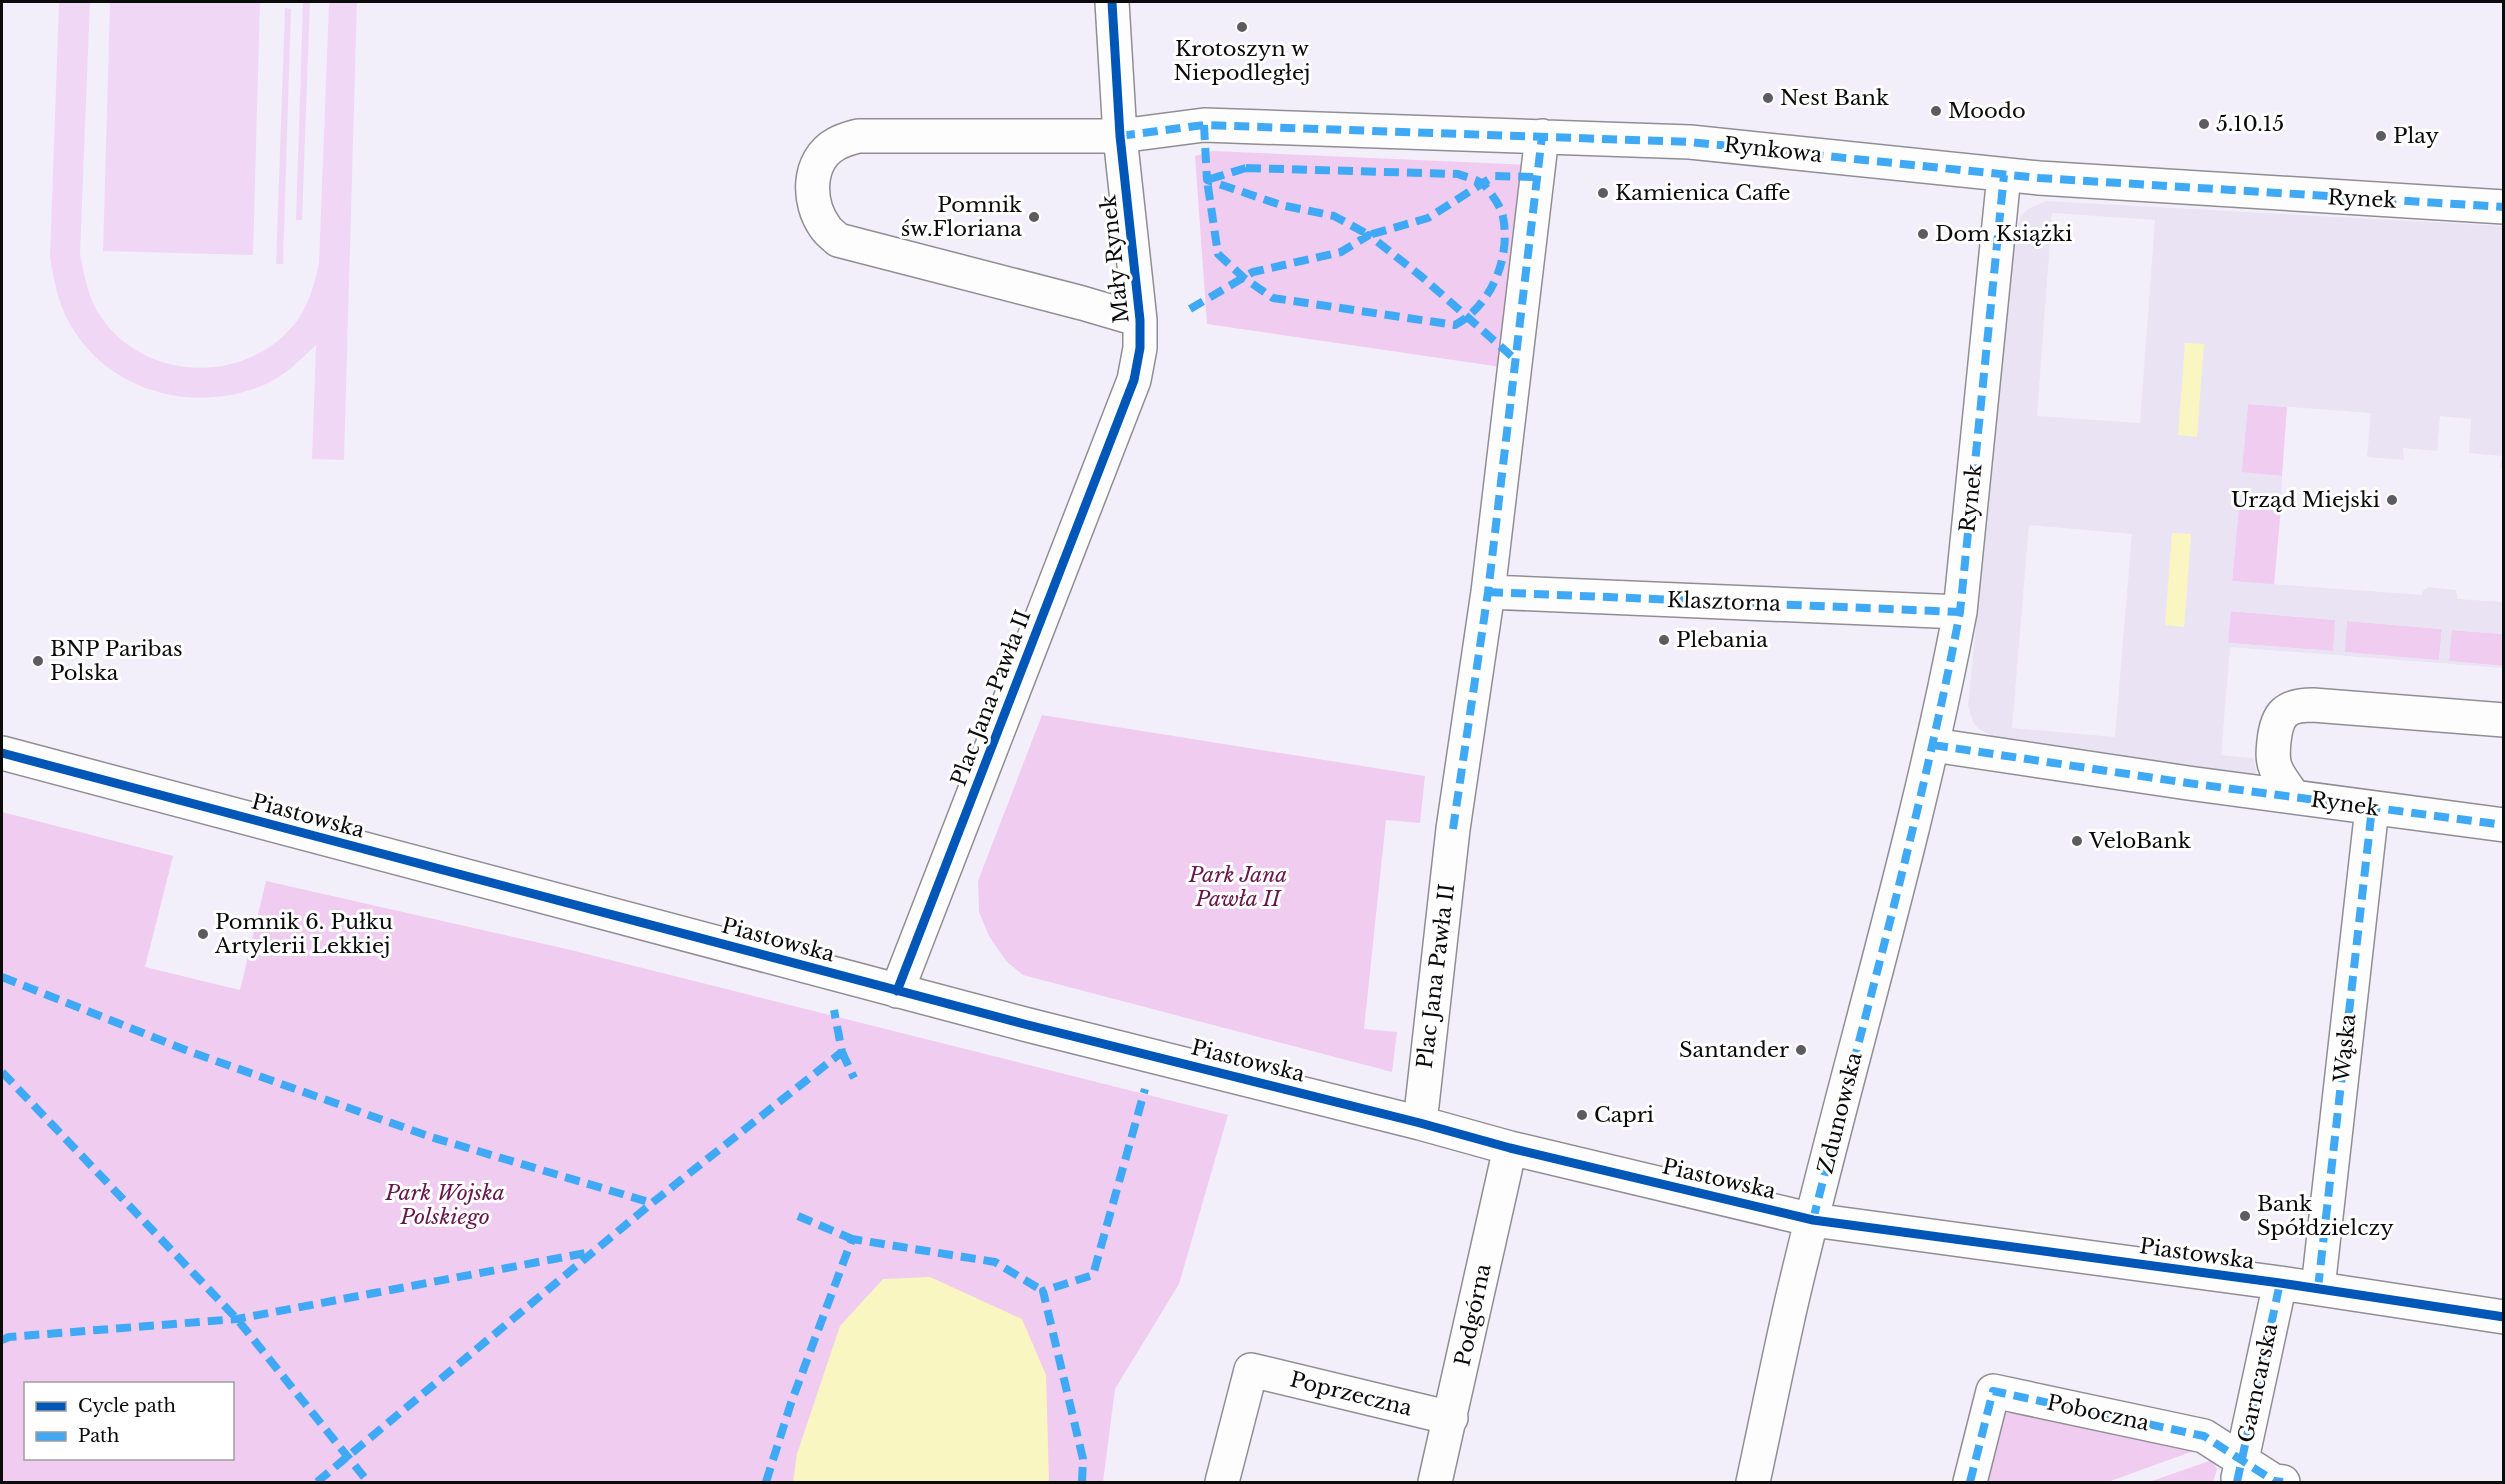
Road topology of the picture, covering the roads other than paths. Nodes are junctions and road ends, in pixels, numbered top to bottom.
1 (1112, 2) edge
2 (1542, 135) junction
3 (1120, 136) junction
4 (2004, 175) junction
5 (2504, 207) edge
6 (1140, 320) junction
7 (1120, 419) joint
8 (1488, 592) junction
9 (1960, 612) junction
10 (2504, 720) edge
11 (1933, 745) junction
12 (2, 753) edge
13 (2294, 797) junction
14 (2372, 807) junction
15 (2504, 825) edge
16 (897, 991) junction
17 (1420, 1123) junction
18 (1510, 1148) junction
19 (1813, 1220) junction
20 (2280, 1283) junction
21 (2318, 1288) junction
22 (2504, 1317) edge
23 (1451, 1418) junction
24 (2239, 1471) edge
25 (1222, 1482) edge
26 (1435, 1482) edge
27 (1753, 1482) edge
28 (1970, 1482) edge
29 (2283, 1482) edge

1 - 3 street, Mały Rynek
2 - 3 street, Mały Rynek
2 - 4 street, Rynkowa
2 - 8 street, Plac Jana Pawła II
3 - 6 street, Mały Rynek
3 - 6 street, Mały Rynek
4 - 5 street, Rynek
4 - 9 street, Rynek
6 - 7 street, Mały Rynek
7 - 16 street, Plac Jana Pawła II
8 - 9 street, Klasztorna
8 - 17 street, Plac Jana Pawła II
9 - 11 street, Rynek
10 - 13 street
11 - 13 street, Rynek
11 - 19 street, Zdunowska
12 - 16 street, Piastowska
13 - 14 street, Rynek
14 - 15 street, Rynek
14 - 21 street, Wąska
16 - 17 street, Piastowska
17 - 18 street, Piastowska
18 - 19 street, Piastowska
18 - 23 street, Podgórna
19 - 20 street, Piastowska
19 - 27 street, Zdunowska
20 - 21 street, Piastowska
20 - 24 street, Garncarska
21 - 22 street, Piastowska
23 - 25 street, Poprzeczna
23 - 26 street, Podgórna
24 - 28 street, Poboczna
24 - 29 street, Poboczna

